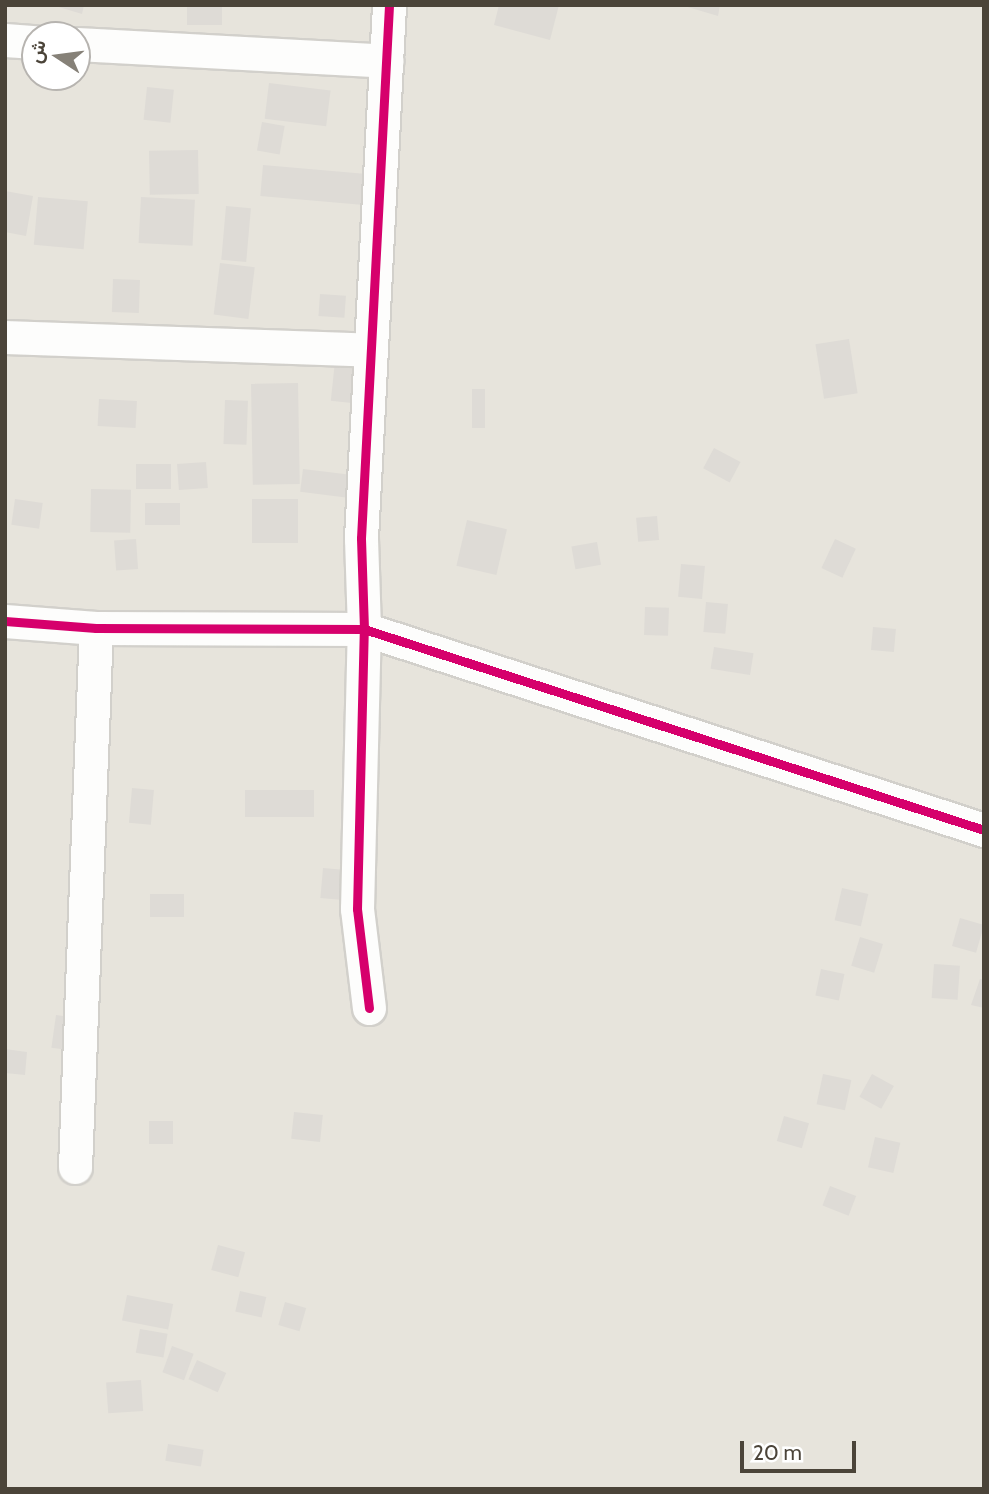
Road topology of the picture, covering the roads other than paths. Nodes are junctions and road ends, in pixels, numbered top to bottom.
1 (389, 5) edge
2 (91, 45) edge
3 (387, 61) junction
4 (5, 337) edge
5 (370, 350) junction
6 (5, 621) edge
7 (96, 628) junction
8 (364, 629) junction
9 (984, 830) edge
10 (369, 1008) dead end
11 (75, 1167) dead end

1 - 3 street
2 - 3 street
3 - 5 street
4 - 5 street
5 - 8 street
6 - 7 street
7 - 8 street
7 - 11 street
8 - 9 street
8 - 10 street

